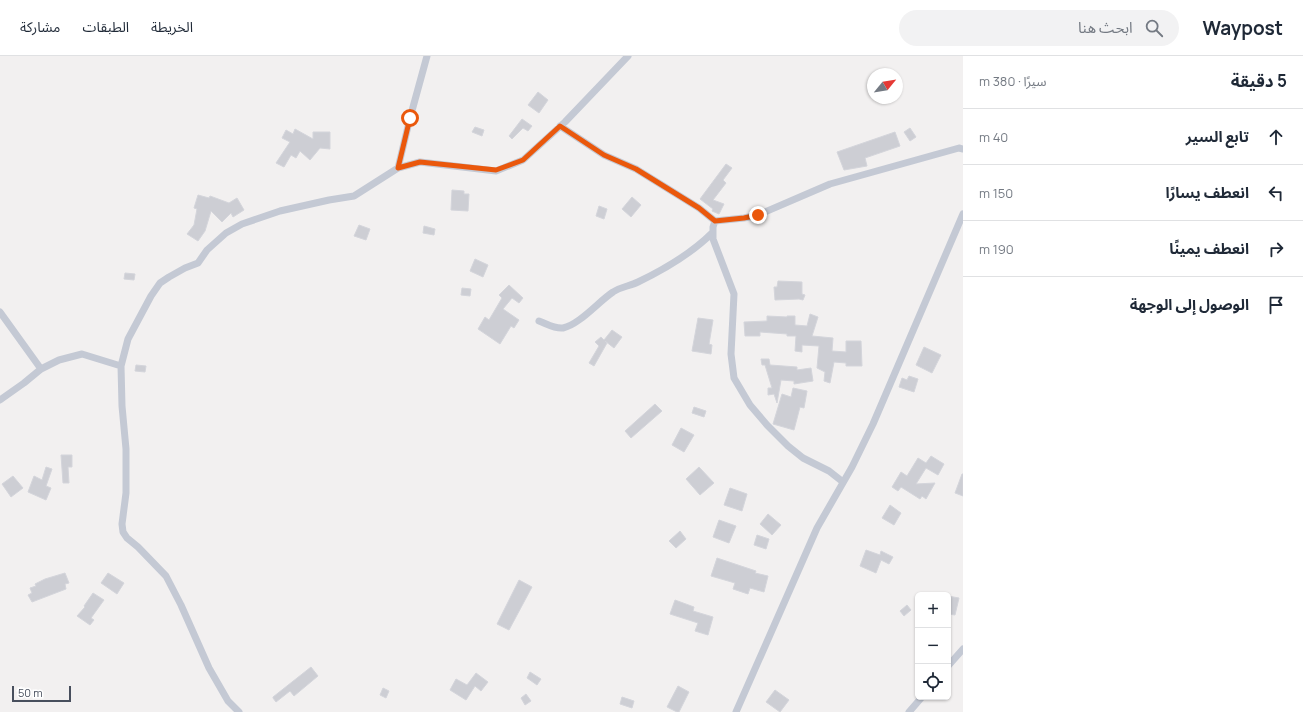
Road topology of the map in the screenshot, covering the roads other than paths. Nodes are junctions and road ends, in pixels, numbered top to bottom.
1 (427, 56) edge
2 (628, 56) edge
3 (560, 126) junction
4 (963, 149) edge
5 (398, 168) junction
6 (963, 214) edge
7 (715, 221) junction
8 (712, 233) junction
9 (0, 312) edge
10 (539, 321) dead end
11 (120, 366) junction
12 (41, 369) junction
13 (0, 400) edge
14 (843, 482) junction
15 (963, 649) edge
16 (950, 664) edge
17 (919, 700) edge
18 (239, 712) edge
19 (736, 712) edge
20 (909, 712) edge

1 - 5 street
2 - 3 street
3 - 5 street
3 - 7 street
4 - 7 street
5 - 11 street
6 - 14 street
7 - 8 street
8 - 10 street
8 - 14 street
9 - 12 street
11 - 12 street
11 - 18 street
12 - 13 street
14 - 19 street
15 - 16 street
17 - 20 street

